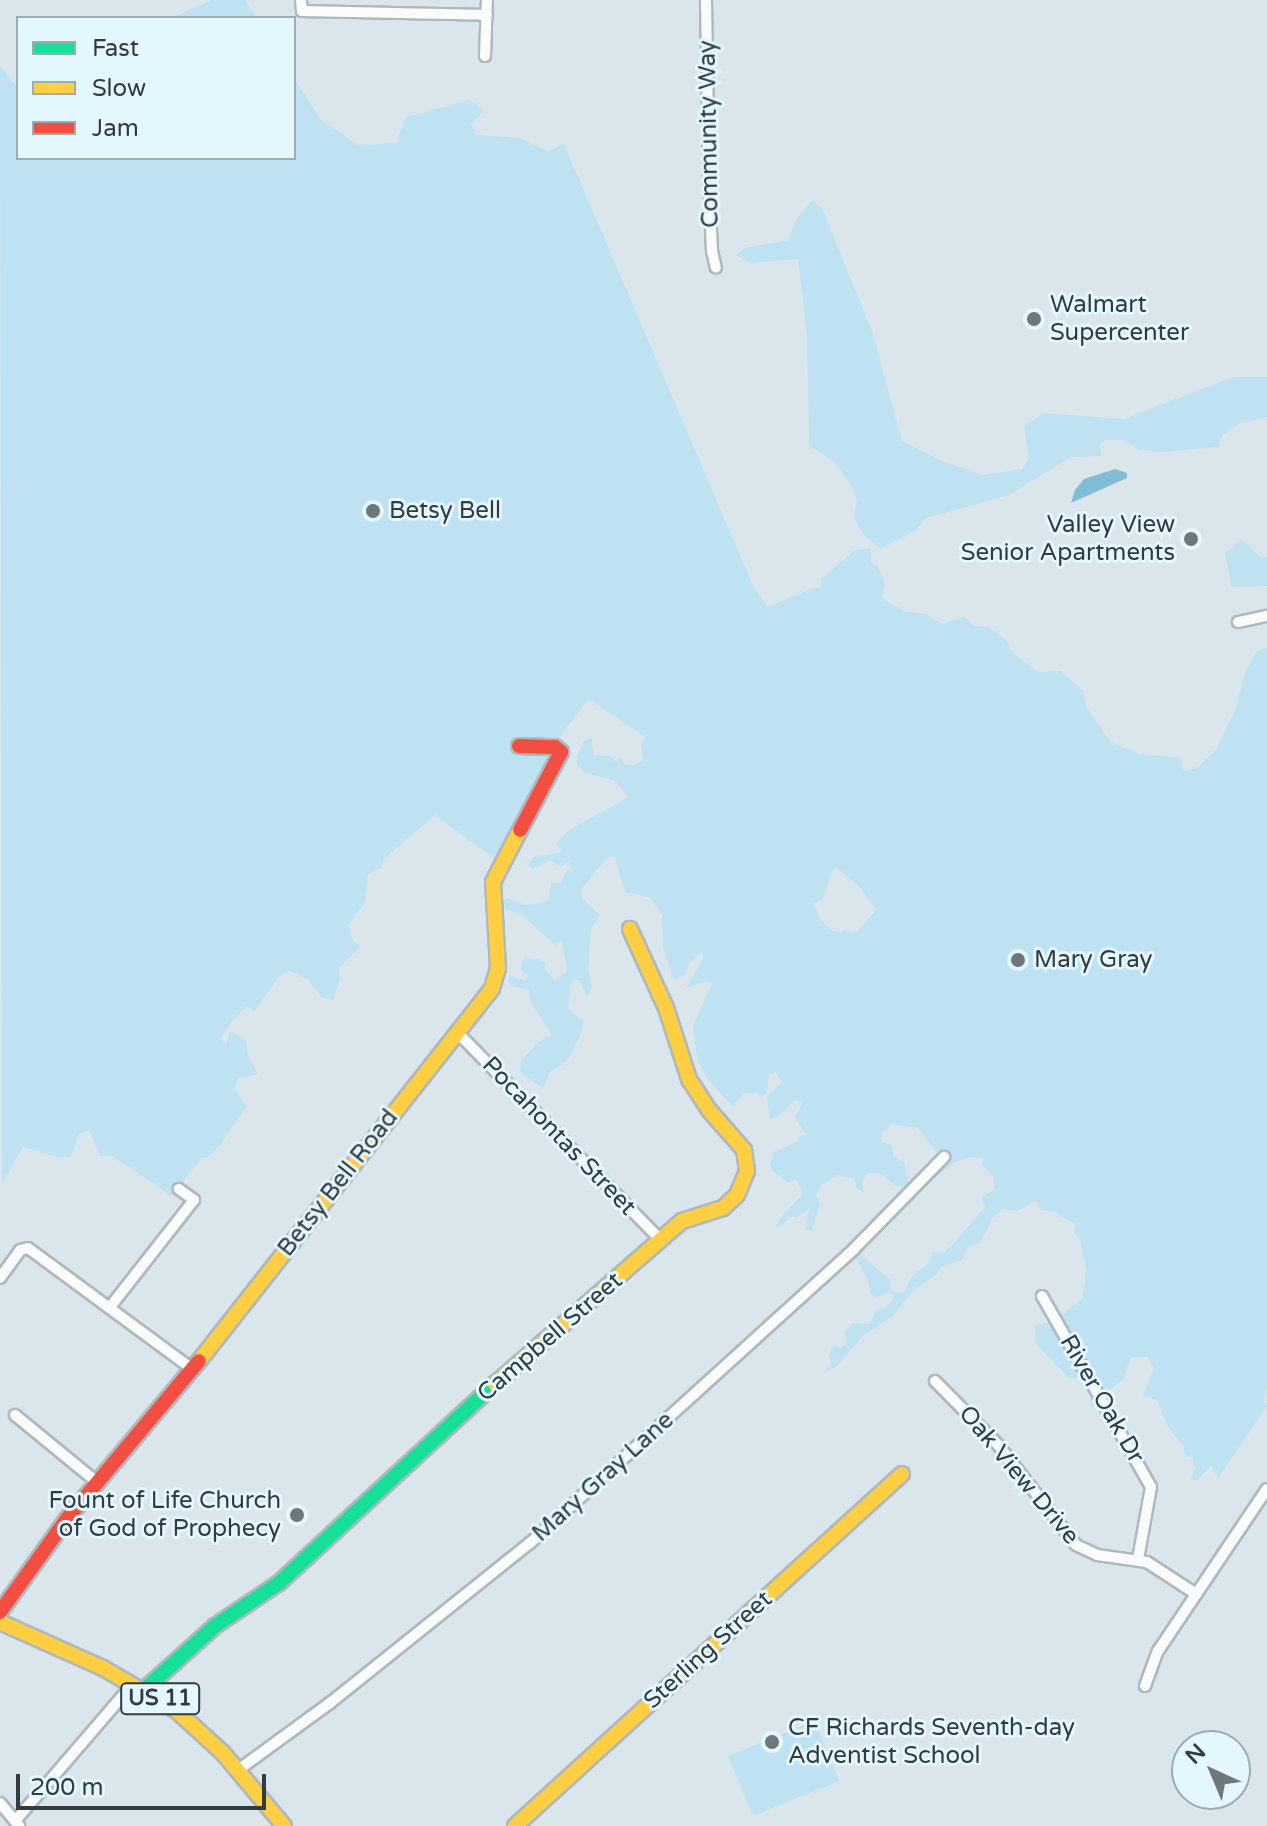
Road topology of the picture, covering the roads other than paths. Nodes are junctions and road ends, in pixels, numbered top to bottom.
1 (487, 0) edge
2 (706, 0) edge
3 (302, 5) edge
4 (487, 15) junction
5 (485, 56) dead end
6 (716, 268) dead end
7 (1267, 616) edge
8 (1238, 622) dead end
9 (519, 746) dead end
10 (630, 929) dead end
11 (458, 1033) junction
12 (944, 1157) dead end
13 (179, 1189) dead end
14 (661, 1240) junction
15 (0, 1278) edge
16 (1042, 1296) dead end
17 (110, 1307) junction
18 (192, 1369) junction
19 (935, 1381) dead end
20 (15, 1415) dead end
21 (902, 1474) dead end
22 (97, 1482) junction
23 (1267, 1489) edge
24 (1138, 1559) junction
25 (1196, 1594) junction
26 (0, 1612) edge
27 (0, 1622) edge
28 (1145, 1686) dead end
29 (139, 1687) junction
30 (238, 1770) junction
31 (0, 1803) edge
32 (17, 1824) edge
33 (284, 1826) edge
34 (515, 1826) edge

1 - 4 street
2 - 6 street, Community Way
3 - 4 street
4 - 5 street
7 - 8 street
9 - 11 street, Betsy Bell Road
10 - 14 street, Campbell Street
11 - 14 street, Pocahontas Street
11 - 18 street, Betsy Bell Road
12 - 30 street, Mary Gray Lane
13 - 17 street
14 - 29 street, Campbell Street
15 - 17 street
16 - 24 street, River Oak Dr
17 - 18 street
18 - 22 street, Betsy Bell Road
19 - 24 street, Oak View Drive
20 - 22 street
21 - 34 street, Sterling Street
22 - 26 street, Betsy Bell Road
23 - 25 street
24 - 25 street, Oak View Drive
25 - 28 street
27 - 29 street, US 11
29 - 30 street, US 11
29 - 32 street
30 - 33 street, US 11
31 - 32 street

